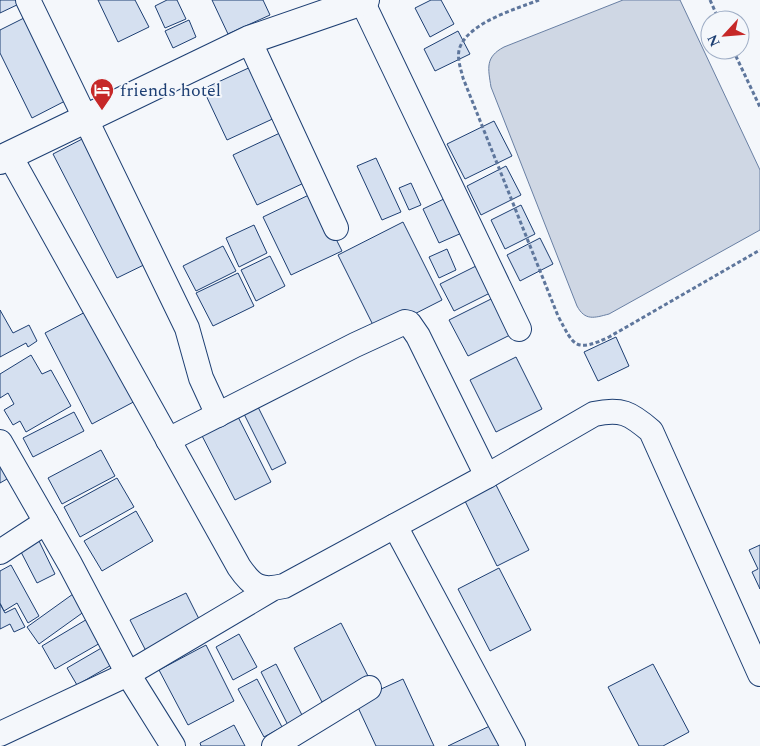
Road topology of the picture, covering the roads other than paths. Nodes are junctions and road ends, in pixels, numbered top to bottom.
1 (28, 0) edge
2 (363, 1) edge
3 (250, 40) junction
4 (86, 119) junction
5 (5, 157) edge
6 (336, 228) dead end
7 (519, 329) dead end
8 (218, 415) junction
9 (168, 440) junction
10 (0, 442) edge
11 (487, 476) junction
12 (46, 522) junction
13 (395, 526) junction
14 (0, 552) edge
15 (270, 590) junction
16 (128, 674) junction
17 (760, 674) edge
18 (369, 688) dead end
19 (0, 734) edge
20 (173, 746) edge
21 (274, 746) edge
22 (514, 746) edge

1 - 4 street
2 - 3 street
2 - 7 street
3 - 4 street
3 - 6 street
4 - 5 street
4 - 8 street
5 - 9 street
8 - 9 street
8 - 11 street
9 - 15 street
10 - 12 street
11 - 13 street
11 - 17 street
12 - 14 street
12 - 16 street
13 - 15 street
13 - 22 street
15 - 16 street
16 - 19 street
16 - 20 street
18 - 21 street

